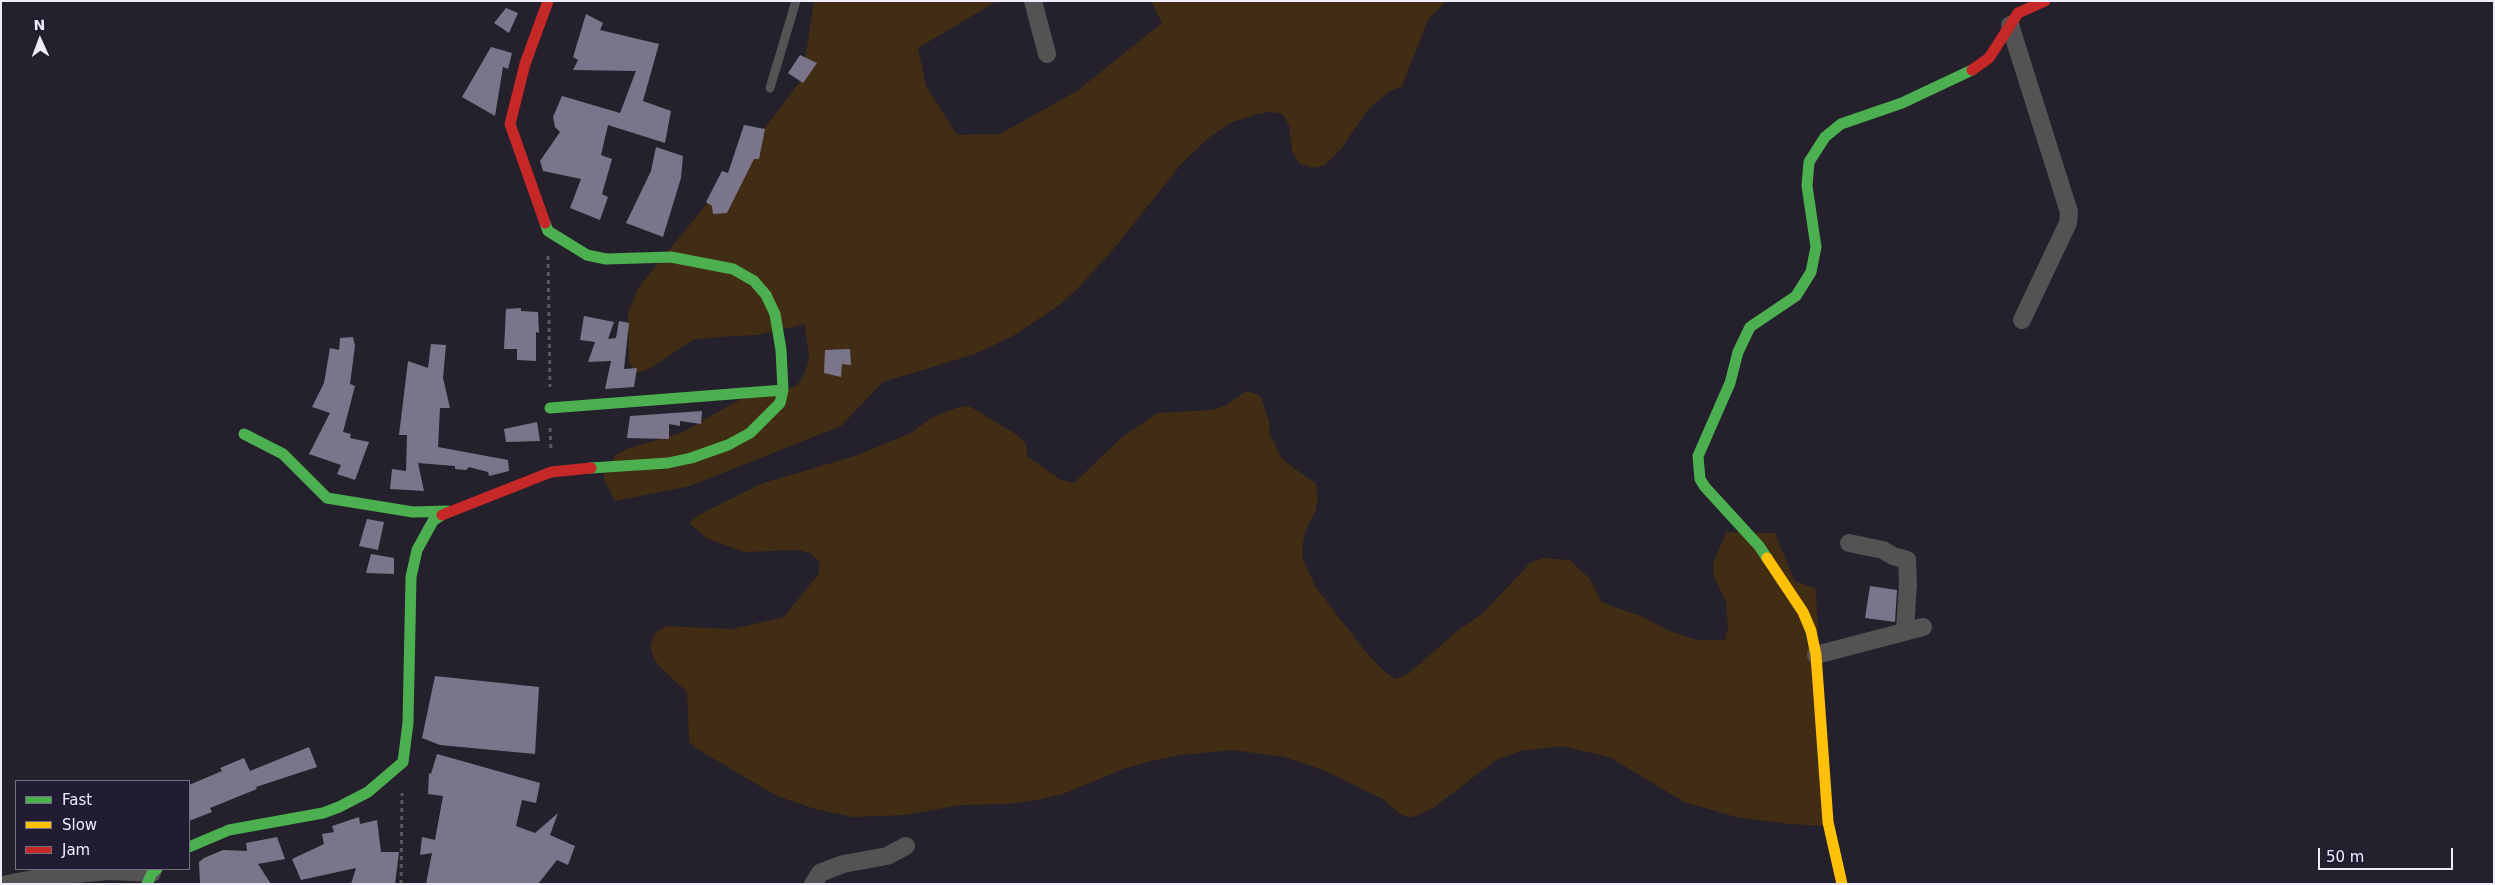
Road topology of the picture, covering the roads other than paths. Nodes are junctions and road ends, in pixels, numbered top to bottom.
1 (548, 1) edge
2 (796, 1) edge
3 (1033, 1) edge
4 (2045, 1) edge
5 (2010, 25) junction
6 (1047, 54) dead end
7 (770, 88) dead end
8 (2022, 320) dead end
9 (783, 390) junction
10 (550, 408) road end
11 (244, 434) dead end
12 (448, 511) junction
13 (1849, 543) dead end
14 (1923, 627) dead end
15 (1905, 630) junction
16 (1816, 654) junction
17 (906, 846) dead end
18 (190, 847) edge
19 (152, 875) edge
20 (8, 884) edge
21 (813, 884) edge
22 (1842, 884) edge

1 - 9 street
2 - 7 lane
3 - 6 street
4 - 5 street
5 - 8 street
5 - 16 street
9 - 10 street
9 - 12 street
11 - 12 street
12 - 18 street
13 - 15 street
14 - 15 street
15 - 16 street
16 - 22 street
17 - 21 street
19 - 20 street

